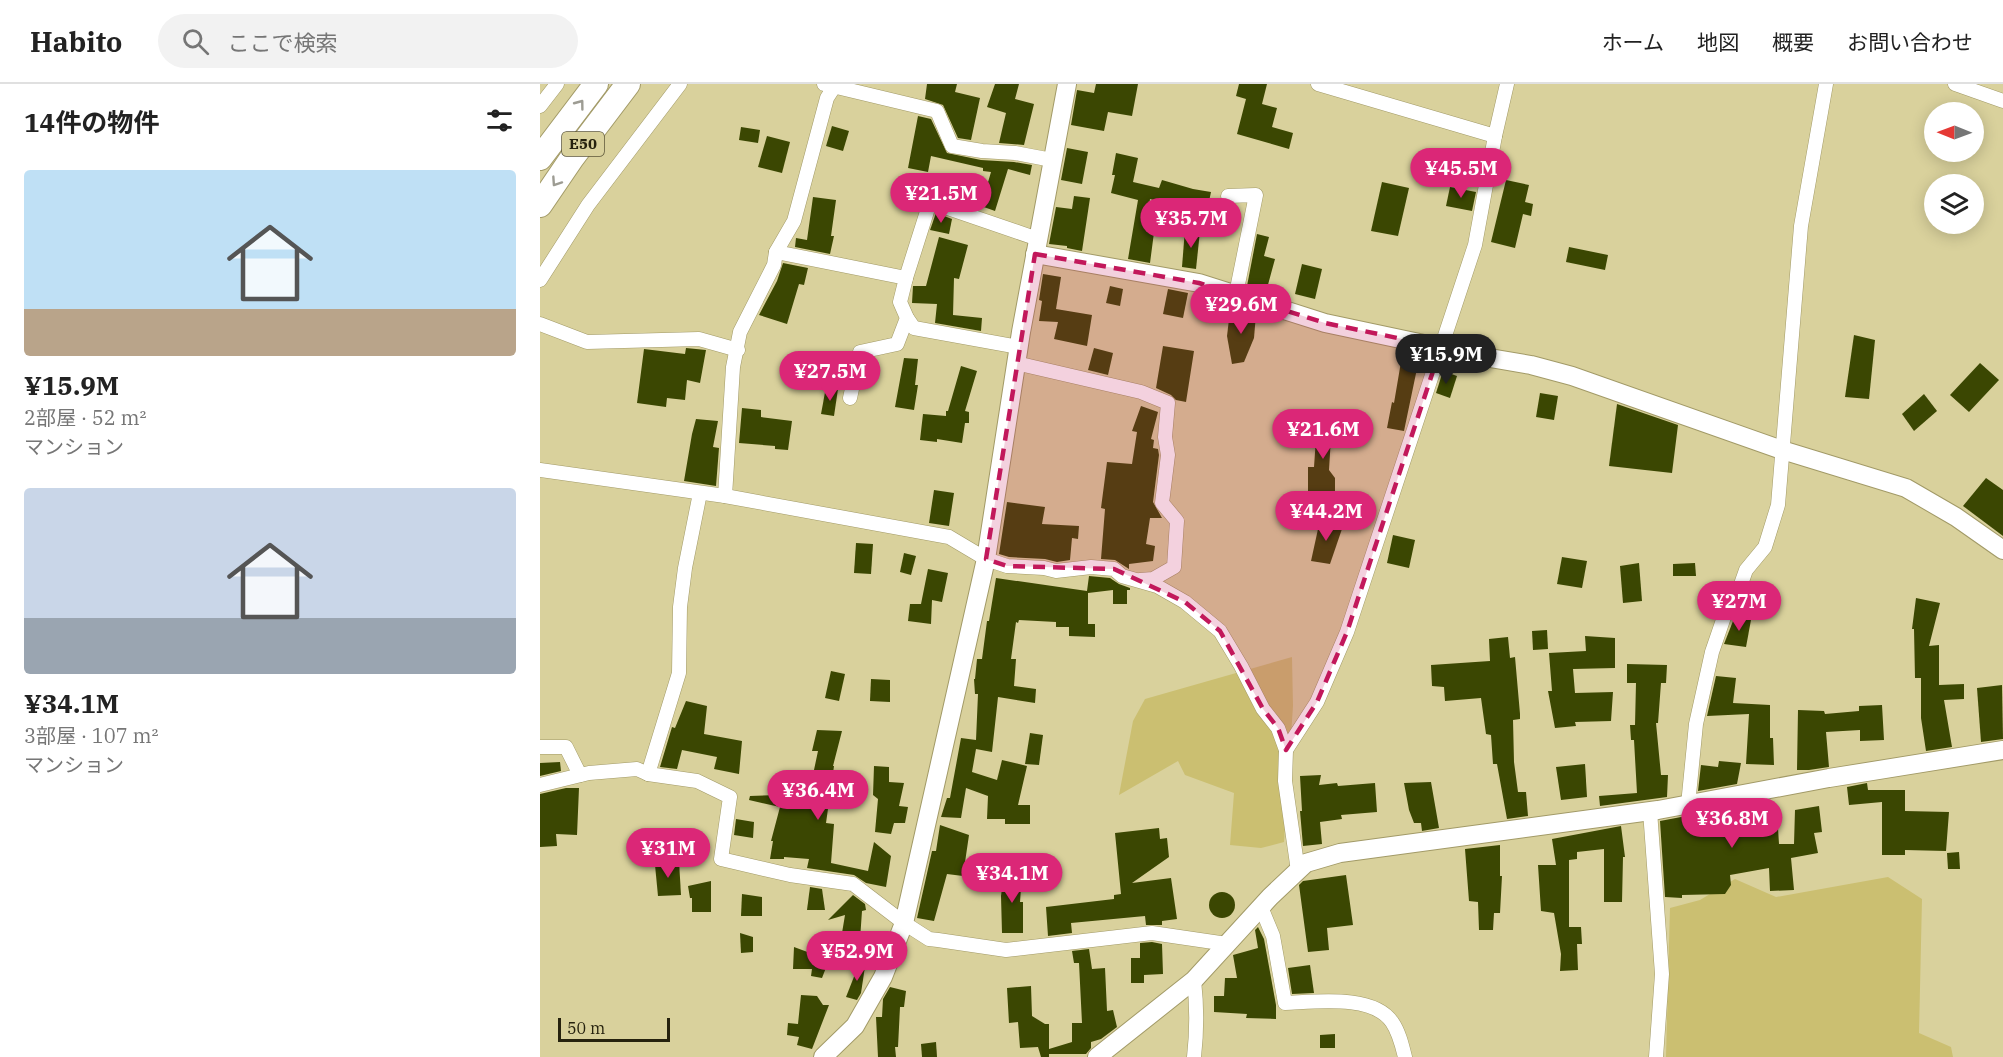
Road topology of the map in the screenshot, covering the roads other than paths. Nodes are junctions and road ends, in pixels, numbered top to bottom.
1 (557, 84) edge
2 (596, 84) edge
3 (628, 84) edge
4 (681, 84) edge
5 (1067, 84) edge
6 (1318, 84) edge
7 (1507, 84) edge
8 (1826, 84) edge
9 (1955, 84) edge
10 (832, 85) edge
11 (2003, 101) edge
12 (540, 106) edge
13 (1495, 136) junction
14 (540, 158) edge
15 (1052, 160) junction
16 (1228, 196) dead end
17 (540, 205) edge
18 (1037, 247) junction
19 (776, 252) junction
20 (540, 280) edge
21 (905, 281) junction
22 (1236, 294) junction
23 (907, 318) junction
24 (540, 324) edge
25 (1441, 348) junction
26 (738, 350) junction
27 (1018, 355) junction
28 (850, 398) dead end
29 (1782, 450) junction
30 (540, 470) edge
31 (700, 493) junction
32 (725, 496) junction
33 (2003, 550) edge
34 (986, 559) junction
35 (1135, 580) junction
36 (540, 747) edge
37 (1286, 750) junction
38 (2003, 750) edge
39 (648, 774) junction
40 (580, 776) junction
41 (540, 785) edge
42 (1688, 805) junction
43 (1650, 812) junction
44 (1298, 871) junction
45 (1261, 907) junction
46 (904, 923) junction
47 (1227, 944) junction
48 (1194, 980) junction
49 (823, 1057) edge
50 (1097, 1057) edge
51 (1194, 1057) edge
52 (1405, 1057) edge
53 (1656, 1057) edge

1 - 12 street
14 -> 2 highway, E50
3 -> 17 highway, E50
4 - 20 street
5 - 15 street
6 - 13 street
7 - 13 street
8 - 29 street
9 - 11 street
10 - 15 street
10 - 19 street
13 - 25 street
15 - 18 street
16 - 22 street
18 - 21 street
18 - 22 street
18 - 27 street
19 - 21 street
19 - 26 street
21 - 23 street
22 - 25 street
23 - 27 street
23 - 28 street
24 - 26 street
25 - 29 street
25 - 37 street
26 - 32 street
27 - 34 street
27 - 35 street
29 - 33 street
29 - 42 street
30 - 31 street
31 - 32 street
31 - 39 street
32 - 34 street
34 - 35 street
34 - 46 street
35 - 37 street
36 - 40 street
37 - 44 street
38 - 42 street
39 - 40 street
39 - 46 street
40 - 41 street
42 - 43 street
43 - 44 street
43 - 53 street
44 - 45 street
45 - 47 street
45 - 52 street
46 - 47 street
46 - 49 street
47 - 48 street
48 - 50 street
48 - 51 street

